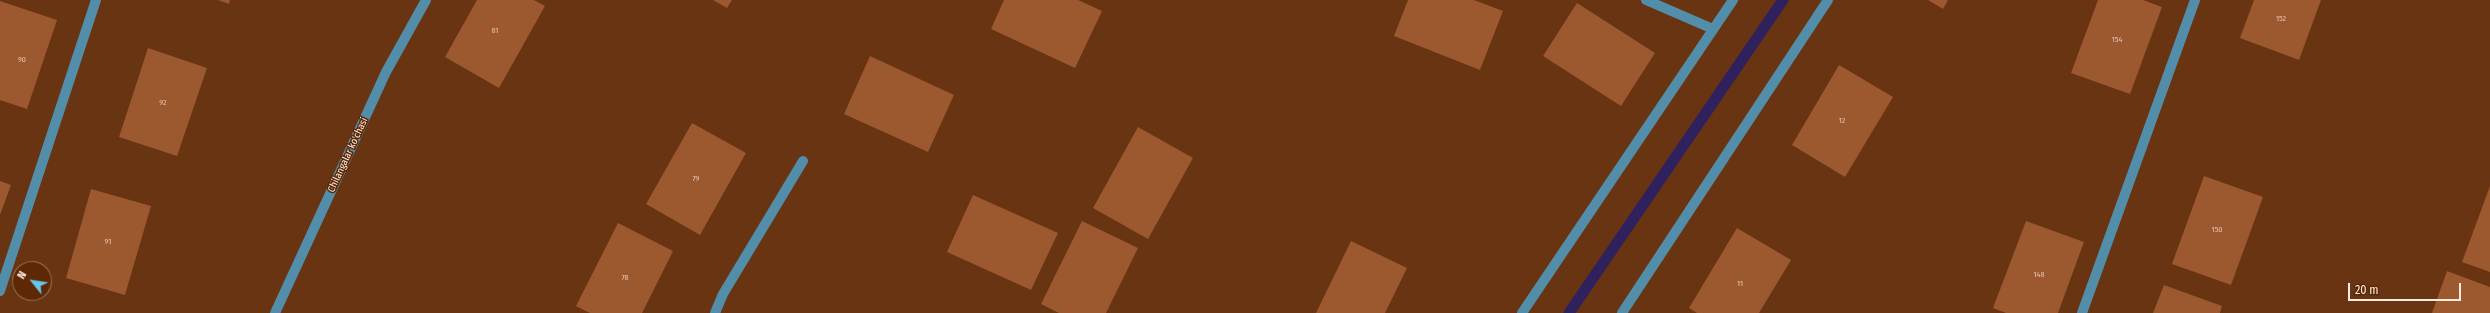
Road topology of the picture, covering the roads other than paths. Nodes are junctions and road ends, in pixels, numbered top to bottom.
1 (96, 0) edge
2 (426, 0) edge
3 (1646, 0) edge
4 (1733, 0) edge
5 (1828, 0) edge
6 (2195, 0) edge
7 (1713, 29) junction
8 (803, 161) dead end
9 (0, 292) edge
10 (275, 313) edge
11 (715, 313) edge
12 (1522, 313) edge
13 (1622, 313) edge
14 (2082, 313) edge

1 - 9 street
2 - 10 street, Chilangalar ko'chasi
3 - 7 street
4 - 7 street
5 - 13 street
6 - 14 street
7 - 12 street
8 - 11 street

